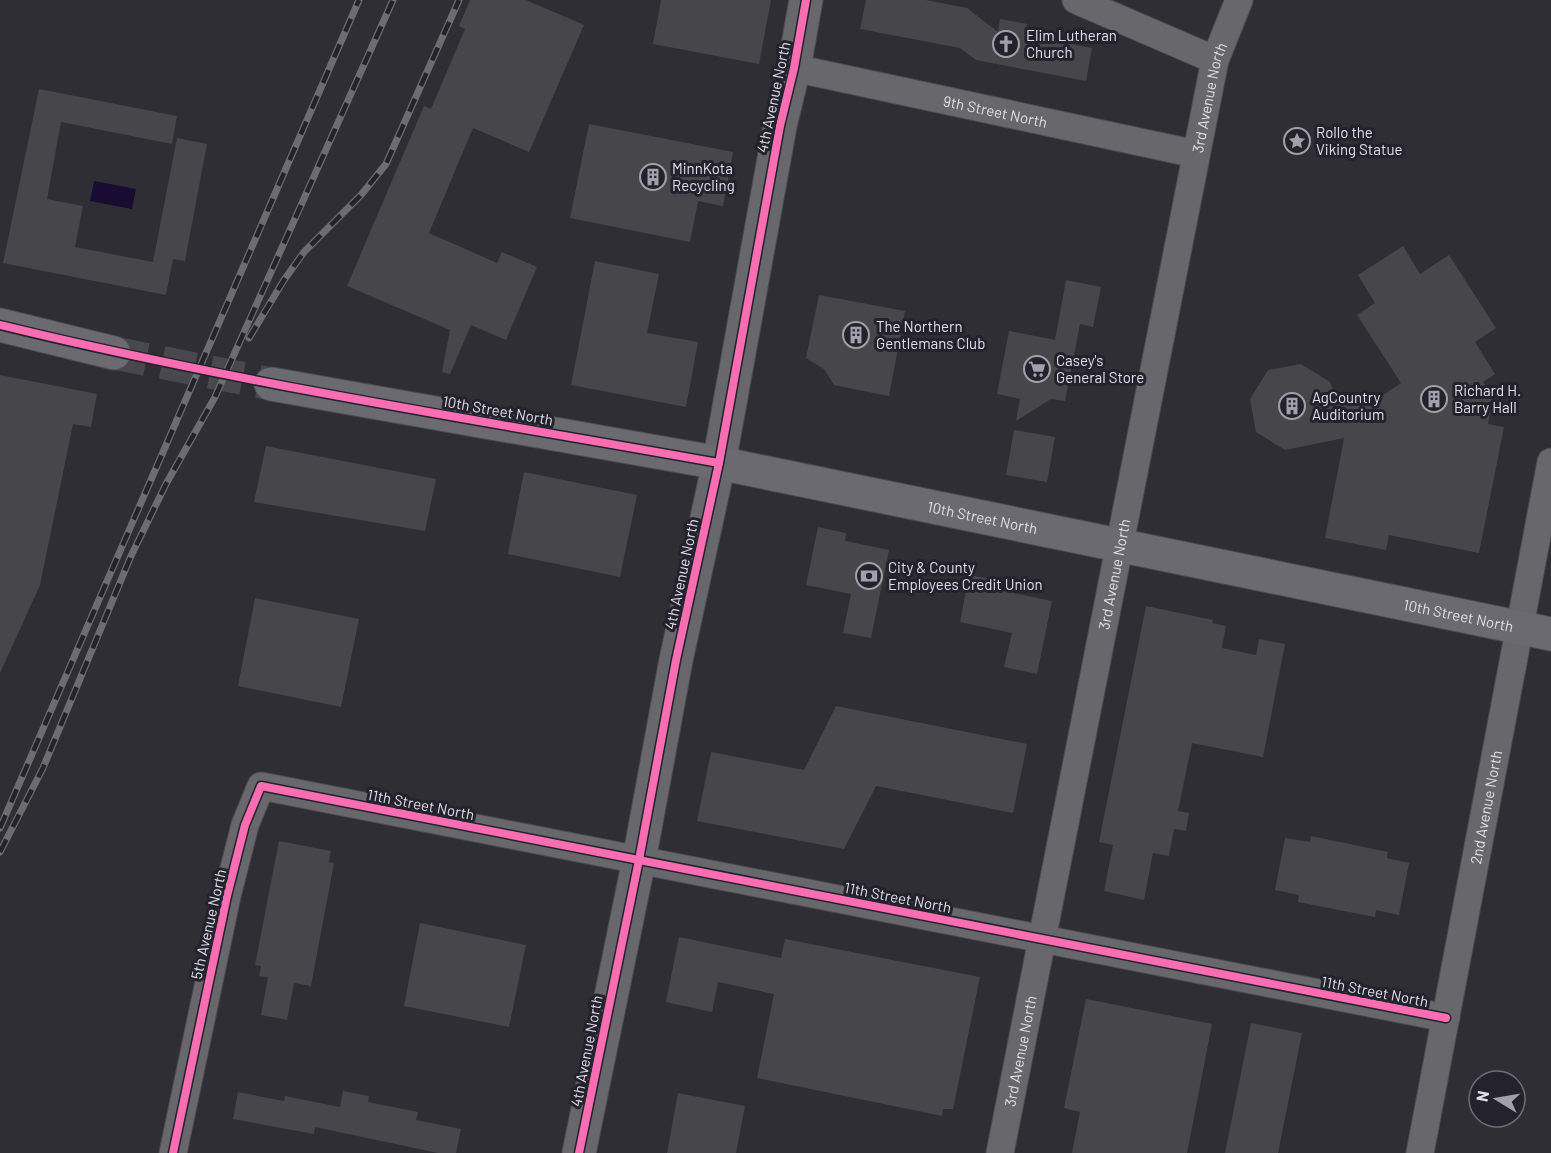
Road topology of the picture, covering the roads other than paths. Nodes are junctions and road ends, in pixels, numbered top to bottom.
1 (806, 0) edge
2 (1076, 0) edge
3 (1239, 0) edge
4 (1215, 60) junction
5 (794, 69) junction
6 (1196, 154) junction
7 (0, 325) edge
8 (114, 353) tunnel mouth
9 (271, 384) tunnel mouth
10 (1551, 462) edge
11 (719, 463) junction
12 (1120, 545) junction
13 (1520, 628) junction
14 (1551, 634) edge
15 (345, 803) joint
16 (639, 860) junction
17 (1043, 939) junction
18 (1446, 1018) junction
19 (173, 1153) edge
20 (579, 1153) edge
21 (1000, 1153) edge
22 (1420, 1153) edge

1 - 5 street, 4th Avenue North
2 - 4 street
3 - 4 street, 3rd Avenue North
4 - 6 street, 3rd Avenue North
5 - 6 street, 9th Street North
5 - 11 street, 4th Avenue North
6 - 12 street, 3rd Avenue North
7 - 8 main road
9 - 11 main road, 10th Street North
10 - 13 street, 2nd Avenue North
11 - 12 main road, 10th Street North
11 - 16 street, 4th Avenue North
12 - 13 main road, 10th Street North
12 - 17 street, 3rd Avenue North
13 - 14 main road, 10th Street North
13 - 18 street, 2nd Avenue North
15 - 16 street, 11th Street North
15 - 19 street, 5th Avenue North
16 - 17 street, 11th Street North
16 - 20 street, 4th Avenue North
17 - 18 street, 11th Street North
17 - 21 street, 3rd Avenue North
18 - 22 street, 2nd Avenue North

